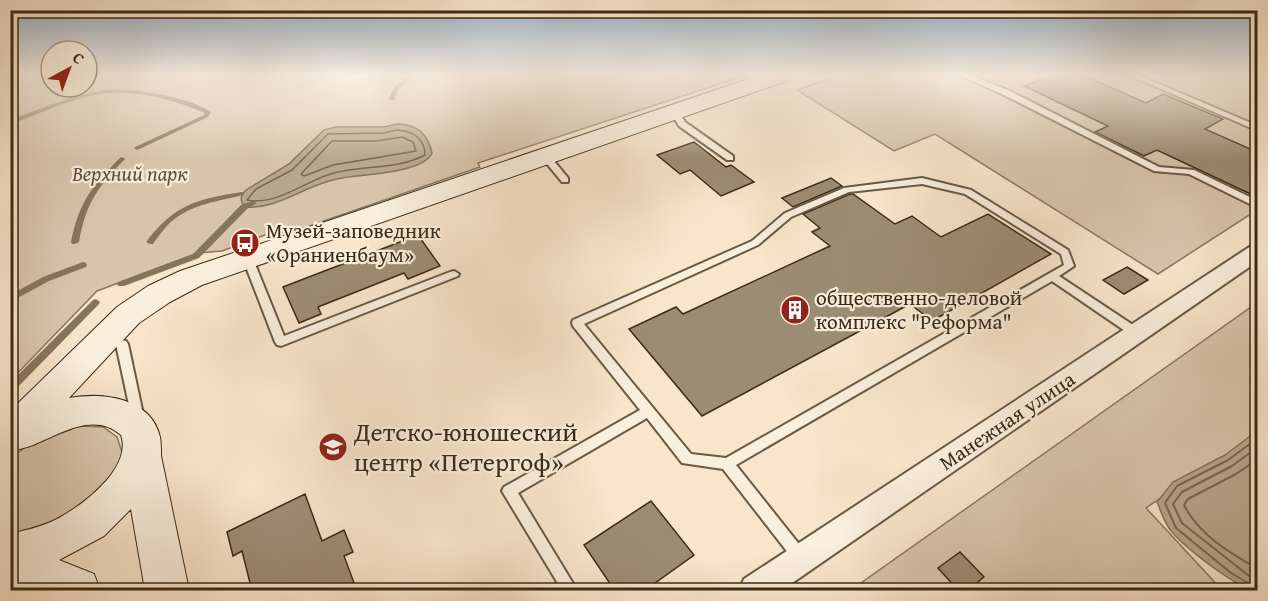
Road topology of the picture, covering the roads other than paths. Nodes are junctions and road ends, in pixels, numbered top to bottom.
1 (703, 103) edge
2 (1027, 103) edge
3 (1197, 103) edge
4 (675, 113) junction
5 (1257, 129) edge
6 (546, 157) junction
7 (730, 158) dead end
8 (565, 180) dead end
9 (1257, 205) edge
10 (1257, 251) edge
11 (248, 259) junction
12 (454, 274) dead end
13 (1052, 276) junction
14 (1137, 334) junction
15 (122, 344) dead end
16 (648, 411) junction
17 (10, 438) edge
18 (141, 445) junction
19 (727, 464) junction
20 (10, 555) edge
21 (801, 558) junction
22 (10, 561) edge
23 (770, 586) edge
24 (78, 591) edge
25 (167, 591) edge
26 (570, 591) edge

1 - 4 main road
2 - 9 lane
3 - 5 lane
4 - 6 main road
4 - 7 lane
6 - 8 lane
6 - 11 main road
10 - 14 street, Манежная улица
11 - 12 lane
11 - 17 main road
13 - 14 lane
13 - 16 lane
13 - 19 lane
14 - 21 street, Манежная улица
15 - 18 lane
16 - 19 lane
16 - 26 lane
17 - 18 main road
18 - 20 main road
18 - 25 main road
19 - 21 lane
21 - 23 street, Манежная улица
22 - 24 main road

